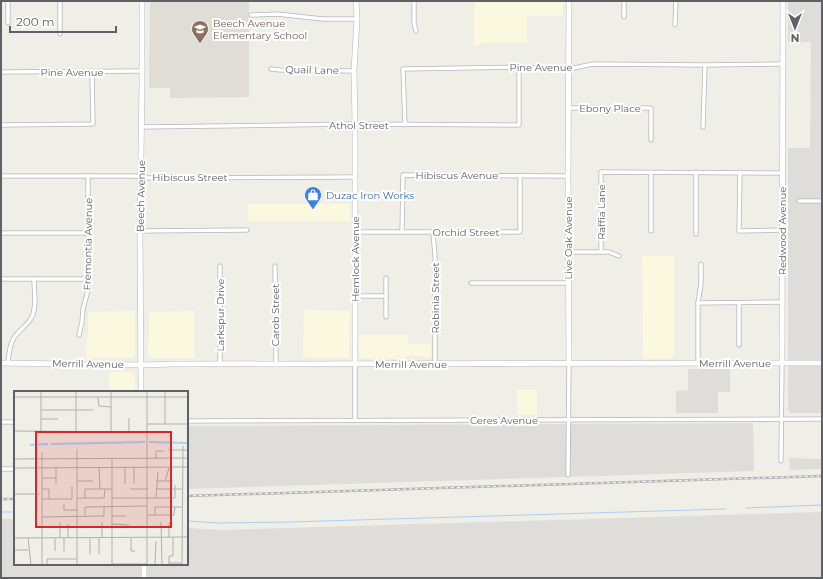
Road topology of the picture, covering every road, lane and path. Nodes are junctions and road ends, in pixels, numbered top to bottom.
1 (8, 1) edge
2 (60, 1) edge
3 (142, 1) edge
4 (356, 1) edge
5 (414, 1) edge
6 (569, 1) edge
7 (624, 1) edge
8 (676, 1) edge
9 (783, 1) edge
10 (251, 15) dead end
11 (624, 16) dead end
12 (356, 19) junction
13 (8, 23) dead end
14 (675, 25) dead end
15 (416, 31) dead end
16 (60, 34) dead end
17 (783, 64) junction
18 (705, 65) junction
19 (519, 67) junction
20 (271, 69) dead end
21 (569, 69) junction
22 (142, 71) junction
23 (354, 71) junction
24 (1, 72) edge
25 (92, 72) junction
26 (568, 108) junction
27 (356, 124) junction
28 (1, 125) edge
29 (404, 125) junction
30 (142, 127) junction
31 (703, 127) dead end
32 (651, 140) dead end
33 (651, 172) junction
34 (696, 172) junction
35 (740, 172) junction
36 (783, 173) junction
37 (1, 176) edge
38 (88, 176) junction
39 (520, 176) junction
40 (568, 176) junction
41 (355, 177) junction
42 (141, 178) junction
43 (799, 201) dead end
44 (822, 201) edge
45 (247, 230) dead end
46 (782, 230) junction
47 (140, 231) junction
48 (651, 231) dead end
49 (355, 232) junction
50 (402, 232) junction
51 (433, 232) junction
52 (1, 233) edge
53 (88, 233) junction
54 (696, 234) dead end
55 (569, 252) junction
56 (601, 252) junction
57 (618, 256) dead end
58 (701, 264) dead end
59 (220, 266) dead end
60 (275, 266) dead end
61 (386, 278) dead end
62 (1, 279) edge
63 (34, 279) junction
64 (88, 279) junction
65 (471, 283) dead end
66 (568, 283) junction
67 (355, 296) junction
68 (386, 296) junction
69 (782, 302) junction
70 (698, 303) junction
71 (739, 303) junction
72 (386, 317) dead end
73 (79, 335) dead end
74 (739, 345) dead end
75 (1, 363) edge
76 (8, 363) junction
77 (698, 363) junction
78 (782, 363) junction
79 (822, 363) edge
80 (220, 364) junction
81 (276, 364) junction
82 (355, 364) junction
83 (435, 364) junction
84 (569, 364) junction
85 (141, 365) junction
86 (141, 391) edge
87 (822, 418) edge
88 (782, 419) junction
89 (355, 420) junction
90 (568, 420) junction
91 (188, 421) edge
92 (1, 422) edge
93 (14, 422) edge
94 (781, 461) dead end
95 (1, 469) edge
96 (14, 469) edge
97 (568, 475) dead end
98 (144, 565) edge
99 (144, 578) edge

1 - 13 street
2 - 16 street
3 - 22 main road, Beech Avenue
4 - 12 main road, Hemlock Avenue
5 - 15 street
6 - 21 main road, Live Oak Avenue
7 - 11 street
8 - 14 street
9 - 17 main road, Redwood Avenue
10 - 12 street
12 - 23 main road, Hemlock Avenue
17 - 18 street, Pine Avenue
17 - 36 main road, Redwood Avenue
18 - 21 street, Pine Avenue
18 - 31 street
19 - 21 street, Pine Avenue
19 - 29 street, Athol Street
19 - 29 street, Pine Avenue
20 - 23 street, Quail Lane
21 - 26 main road, Live Oak Avenue
22 - 25 street, Pine Avenue
22 - 30 main road, Beech Avenue
23 - 27 main road, Hemlock Avenue
24 - 25 street, Pine Avenue
25 - 28 street
26 - 32 street, Ebony Place
26 - 40 main road, Live Oak Avenue
27 - 29 street, Athol Street
27 - 30 street, Athol Street
27 - 41 main road, Hemlock Avenue
30 - 42 main road, Beech Avenue
33 - 34 street
33 - 48 street
33 - 56 street, Raffia Lane
34 - 35 street
34 - 54 street
35 - 36 street
35 - 46 street
36 - 46 main road, Redwood Avenue
37 - 38 street, Hibiscus Street
38 - 42 street, Hibiscus Street
38 - 53 street, Fremontia Avenue
39 - 40 street, Hibiscus Avenue
39 - 50 street, Hibiscus Avenue
39 - 51 street, Orchid Street
40 - 55 main road, Live Oak Avenue
41 - 42 street, Hibiscus Street
41 - 49 main road, Hemlock Avenue
42 - 47 main road, Beech Avenue
43 - 44 street
45 - 47 street
46 - 69 main road, Redwood Avenue
47 - 85 main road, Beech Avenue
49 - 50 street, Orchid Street
49 - 67 main road, Hemlock Avenue
50 - 51 street, Orchid Street
51 - 83 street, Robinia Street
52 - 53 street
53 - 64 street, Fremontia Avenue
55 - 56 street
55 - 66 main road, Live Oak Avenue
56 - 57 street
58 - 70 street
59 - 80 street, Larkspur Drive
60 - 81 street, Carob Street
61 - 68 street
62 - 63 street
63 - 64 street
63 - 76 street
64 - 73 street, Fremontia Avenue
65 - 66 street
66 - 84 main road, Live Oak Avenue
67 - 68 street
67 - 82 main road, Hemlock Avenue
68 - 72 street
69 - 71 street
69 - 78 main road, Redwood Avenue
70 - 71 street
70 - 77 street
71 - 74 street
75 - 76 main road, Merrill Avenue
76 - 85 main road, Merrill Avenue
77 - 78 main road, Merrill Avenue
77 - 84 main road, Merrill Avenue
78 - 79 main road, Merrill Avenue
78 - 88 street, Redwood Avenue
80 - 81 main road, Merrill Avenue
80 - 85 main road, Merrill Avenue
81 - 82 main road, Merrill Avenue
82 - 83 main road, Merrill Avenue
82 - 89 street, Hemlock Avenue
83 - 84 main road, Merrill Avenue
84 - 90 street, Live Oak Avenue
85 - 86 main road, Beech Avenue
87 - 88 street, Ceres Avenue
88 - 90 street, Ceres Avenue
88 - 94 street, Redwood Avenue
89 - 90 street, Ceres Avenue
89 - 91 street, Ceres Avenue
90 - 97 street, Live Oak Avenue
92 - 93 street
95 - 96 street
98 - 99 main road

